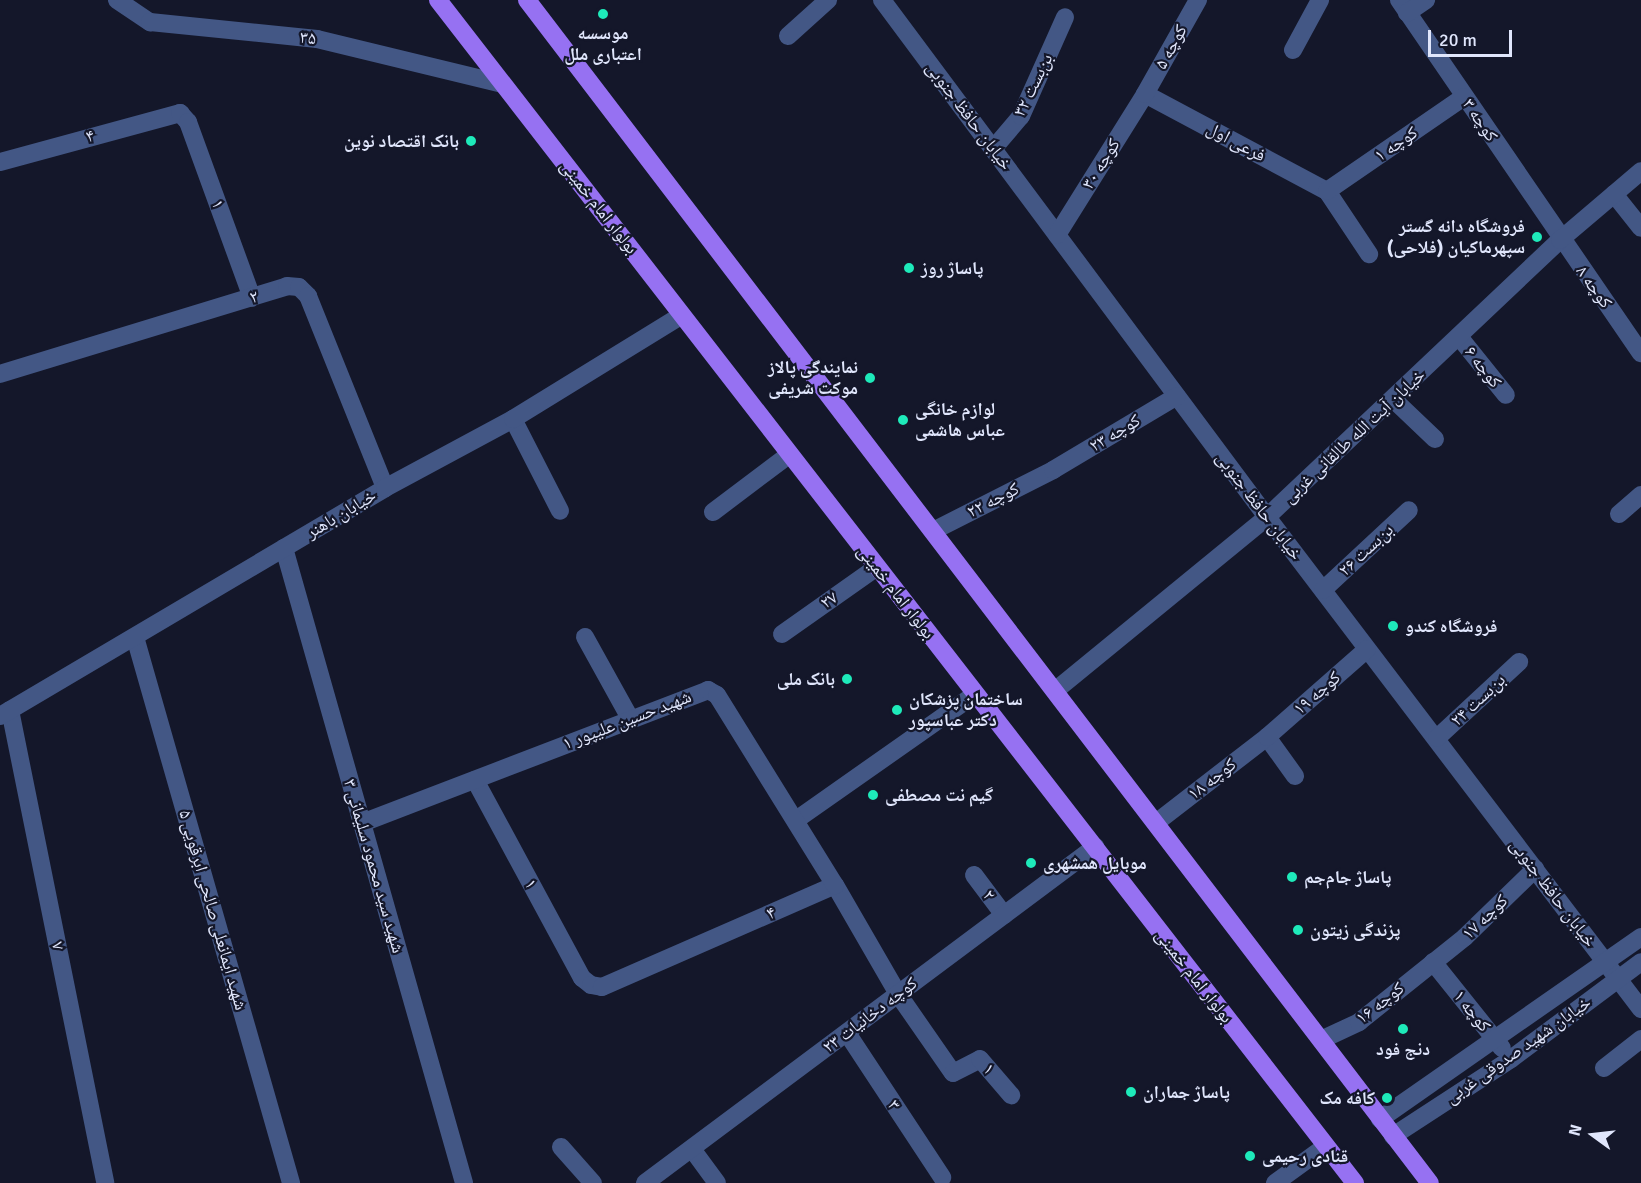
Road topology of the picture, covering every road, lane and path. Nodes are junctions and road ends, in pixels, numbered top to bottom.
1 (117, 0) edge
2 (438, 0) edge
3 (527, 0) edge
4 (828, 0) edge
5 (882, 0) edge
6 (1198, 0) edge
7 (1320, 0) edge
8 (1426, 0) edge
9 (1403, 6) edge
10 (1065, 17) dead end
11 (788, 36) dead end
12 (1293, 50) dead end
13 (503, 84) junction
14 (1145, 94) junction
15 (1464, 97) junction
16 (180, 113) joint
17 (993, 149) junction
18 (0, 162) edge
19 (1641, 171) edge
20 (1327, 191) junction
21 (1614, 194) junction
22 (1641, 228) edge
23 (1057, 235) junction
24 (1560, 240) junction
25 (1369, 254) dead end
26 (252, 298) junction
27 (682, 315) junction
28 (1460, 338) junction
29 (1641, 352) edge
30 (0, 374) edge
31 (1506, 395) dead end
32 (1177, 396) junction
33 (1393, 399) junction
34 (513, 419) junction
35 (1435, 439) dead end
36 (790, 454) junction
37 (1053, 470) joint
38 (385, 488) junction
39 (1641, 495) edge
40 (1408, 510) dead end
41 (560, 511) dead end
42 (713, 512) dead end
43 (1619, 514) dead end
44 (1267, 517) junction
45 (933, 531) junction
46 (284, 548) junction
47 (877, 567) junction
48 (1323, 590) junction
49 (782, 634) dead end
50 (135, 637) junction
51 (585, 637) dead end
52 (1367, 649) junction
53 (1519, 662) dead end
54 (1056, 690) junction
55 (975, 694) junction
56 (5, 713) edge
57 (631, 720) junction
58 (1267, 737) junction
59 (1437, 738) junction
60 (1295, 776) dead end
61 (475, 780) junction
62 (796, 820) junction
63 (1157, 822) junction
64 (362, 824) junction
65 (1095, 847) junction
66 (1535, 869) junction
67 (974, 875) dead end
68 (836, 885) junction
69 (1004, 915) junction
70 (1641, 937) edge
71 (1433, 962) junction
72 (1605, 962) junction
73 (1641, 962) edge
74 (1618, 979) junction
75 (591, 985) joint
76 (898, 994) junction
77 (1641, 1009) edge
78 (846, 1033) junction
79 (1323, 1039) junction
80 (1641, 1039) edge
81 (1495, 1040) junction
82 (1510, 1059) junction
83 (1604, 1068) dead end
84 (1011, 1095) dead end
85 (1380, 1119) junction
86 (1394, 1136) junction
87 (1326, 1146) junction
88 (561, 1147) dead end
89 (692, 1149) junction
90 (942, 1177) dead end
91 (105, 1183) edge
92 (291, 1183) edge
93 (464, 1183) edge
94 (593, 1183) edge
95 (645, 1183) edge
96 (717, 1183) edge
97 (1275, 1183) edge
98 (1354, 1183) edge
99 (1430, 1183) edge

1 - 13 street, ۳۵
2 - 13 main road, بولوار امام خمینی
3 - 45 main road
4 - 11 street
5 - 17 street, خیابان حافظ جنوبی
6 - 14 street, کوچه ۵
7 - 12 street
8 - 9 street
9 - 15 street, کوچه ۳
10 - 17 street, بن‌بست ۳۲
13 - 27 main road, بولوار امام خمینی
14 - 20 street, فرعی اول
14 - 23 street, کوچه ۳۰
15 - 20 street, کوچه ۱
15 - 24 street, کوچه ۳
16 - 18 street, ۴
16 - 26 street, ۱
17 - 23 street, خیابان حافظ جنوبی
19 - 21 street, خیابان آیت الله طالقانی غربی
20 - 25 street
21 - 22 street
21 - 24 street, خیابان آیت الله طالقانی غربی
23 - 32 street, خیابان حافظ جنوبی
24 - 28 street, خیابان آیت الله طالقانی غربی
24 - 29 street, کوچه ۸
26 - 30 street, ۲
26 - 38 street, ۲
27 - 34 street, خیابان باهنر
27 - 36 main road, بولوار امام خمینی
28 - 31 street, کوچه ۶
28 - 33 street, خیابان آیت الله طالقانی غربی
32 - 37 street, کوچه ۲۳
32 - 44 street, خیابان حافظ جنوبی
33 - 35 street
33 - 44 street, خیابان آیت الله طالقانی غربی
34 - 38 street, خیابان باهنر
34 - 41 street
36 - 42 street
36 - 47 main road, بولوار امام خمینی
37 - 45 street, کوچه ۲۲
38 - 46 street, خیابان باهنر
39 - 43 street
40 - 48 street, بن‌بست ۲۶
44 - 48 street, خیابان حافظ جنوبی
44 - 54 street, خیابان آیت الله طالقانی غربی
45 - 54 main road
46 - 50 street, خیابان باهنر
46 - 64 street, شهید سید محمود سلیمانی ۳
47 - 49 street, ۲۷
47 - 55 main road, بولوار امام خمینی
48 - 52 street, خیابان حافظ جنوبی
50 - 56 street, خیابان باهنر
50 - 92 street, شهید ایمانعلی صالحی ابرقویی ۵
51 - 57 street
52 - 58 street, کوچه ۱۹
52 - 59 street, خیابان حافظ جنوبی
53 - 59 street, بن‌بست ۲۴
54 - 63 main road
55 - 62 street
55 - 65 main road, بولوار امام خمینی
56 - 91 street, ۷
57 - 61 street, شهید حسین علیپور ۱
57 - 62 street, شهید حسین علیپور ۱
58 - 60 street
58 - 63 street, کوچه ۱۸
59 - 66 street, خیابان حافظ جنوبی
61 - 64 street, شهید حسین علیپور ۱
61 - 75 street, ۱
62 - 68 street, شهید حسین علیپور ۱
63 - 79 main road
64 - 93 street, شهید سید محمود سلیمانی ۳
65 - 69 street, کوچه دخانیات ۲۳
65 - 87 main road, بولوار امام خمینی
66 - 71 street, کوچه ۱۷
66 - 72 street, خیابان حافظ جنوبی
67 - 69 street, ۲
68 - 75 street, ۴
68 - 76 street
69 - 76 street, کوچه دخانیات ۲۳
70 - 72 street
71 - 79 street, کوچه ۱۶
71 - 81 street, کوچه ۱
72 - 74 street, خیابان حافظ جنوبی
72 - 81 street
73 - 74 street, خیابان شهید صدوقی غربی
74 - 77 street, خیابان حافظ جنوبی
74 - 82 street, خیابان شهید صدوقی غربی
76 - 78 street, کوچه دخانیات ۲۳
76 - 84 street, ۱
78 - 89 street, کوچه دخانیات ۲۳
78 - 90 street, ۳
79 - 85 main road
80 - 83 street
81 - 82 street, کوچه ۱
81 - 85 street
82 - 86 street, خیابان شهید صدوقی غربی
85 - 86 main road
86 - 99 main road
87 - 97 street
87 - 98 main road, بولوار امام خمینی
88 - 94 street
89 - 95 street, کوچه دخانیات ۲۳
89 - 96 street

